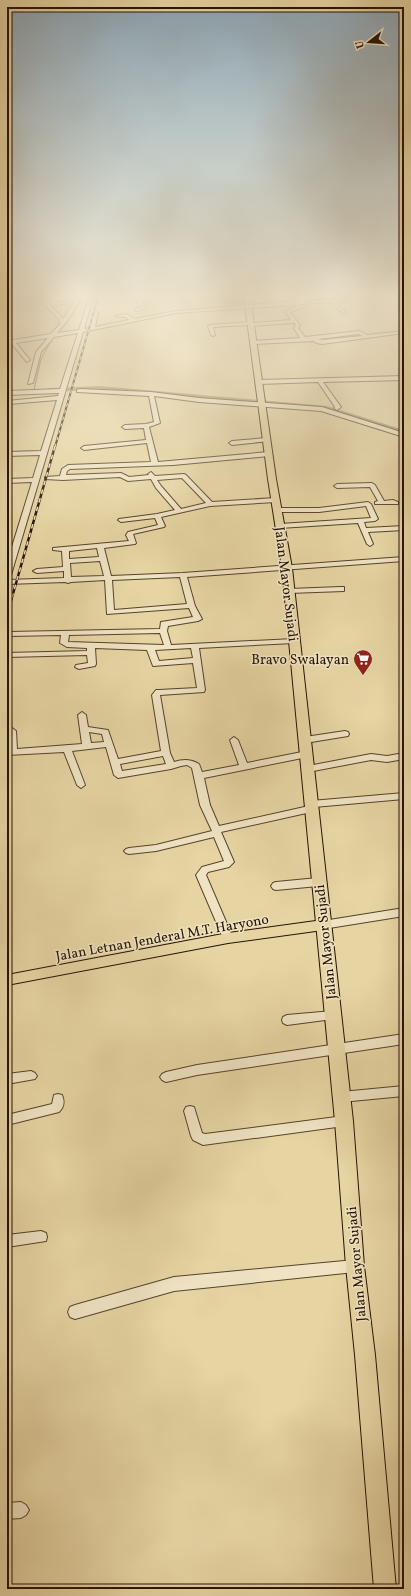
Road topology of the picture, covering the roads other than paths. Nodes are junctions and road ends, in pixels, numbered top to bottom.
1 (33, 371) edge
2 (68, 371) edge
3 (258, 371) edge
4 (403, 380) edge
5 (320, 381) junction
6 (30, 382) dead end
7 (259, 382) junction
8 (105, 385) dead end
9 (63, 389) junction
10 (7, 391) edge
11 (79, 391) dead end
12 (152, 394) junction
13 (60, 398) junction
14 (9, 402) dead end
15 (263, 402) junction
16 (337, 408) junction
17 (146, 426) junction
18 (125, 427) dead end
19 (404, 429) edge
20 (404, 434) edge
21 (149, 441) junction
22 (232, 443) dead end
23 (268, 447) junction
24 (84, 448) dead end
25 (43, 453) junction
26 (7, 454) edge
27 (173, 463) junction
28 (155, 464) junction
29 (147, 465) junction
30 (176, 471) dead end
31 (47, 478) dead end
32 (63, 478) junction
33 (153, 478) junction
34 (36, 480) junction
35 (7, 481) edge
36 (337, 486) dead end
37 (382, 503) junction
38 (396, 503) dead end
39 (210, 504) junction
40 (368, 504) junction
41 (276, 505) junction
42 (180, 511) junction
43 (156, 516) junction
44 (121, 520) dead end
45 (360, 521) junction
46 (280, 526) junction
47 (404, 528) edge
48 (363, 530) junction
49 (370, 544) dead end
50 (100, 546) junction
51 (65, 549) junction
52 (54, 550) dead end
53 (102, 559) junction
54 (404, 559) edge
55 (66, 560) junction
56 (287, 568) junction
57 (66, 569) junction
58 (37, 571) dead end
59 (7, 575) edge
60 (183, 575) junction
61 (108, 579) junction
62 (68, 581) junction
63 (7, 582) edge
64 (341, 589) dead end
65 (289, 591) junction
66 (192, 606) junction
67 (165, 608) junction
68 (164, 617) dead end
69 (164, 631) junction
70 (65, 633) junction
71 (9, 634) dead end
72 (294, 641) junction
73 (195, 646) junction
74 (168, 647) junction
75 (150, 648) junction
76 (91, 649) junction
77 (7, 655) edge
78 (198, 660) junction
79 (79, 667) dead end
80 (82, 715) dead end
81 (84, 729) junction
82 (12, 732) dead end
83 (345, 734) dead end
84 (234, 740) dead end
85 (109, 744) junction
86 (87, 747) junction
87 (306, 747) junction
88 (67, 749) junction
89 (10, 752) edge
90 (166, 753) junction
91 (404, 756) edge
92 (115, 762) junction
93 (172, 766) junction
94 (244, 766) junction
95 (308, 769) junction
96 (199, 776) junction
97 (81, 785) dead end
98 (404, 796) edge
99 (311, 806) junction
100 (216, 831) junction
101 (128, 851) dead end
102 (318, 882) junction
103 (276, 886) dead end
104 (404, 912) edge
105 (323, 925) junction
106 (228, 938) junction
107 (7, 980) edge
108 (333, 1015) junction
109 (287, 1020) dead end
110 (404, 1039) edge
111 (336, 1050) junction
112 (31, 1076) dead end
113 (166, 1077) dead end
114 (7, 1079) edge
115 (404, 1092) edge
116 (341, 1097) junction
117 (58, 1099) dead end
118 (190, 1110) dead end
119 (7, 1120) edge
120 (344, 1121) junction
121 (41, 1237) dead end
122 (7, 1241) edge
123 (355, 1266) junction
124 (75, 1312) dead end
125 (385, 1589) edge

1 - 6 street
2 - 9 street
3 - 7 highway, Jalan Mayor Sujadi
4 - 5 street
5 - 7 street
5 - 16 street
7 - 15 highway, Jalan Mayor Sujadi
8 - 15 street
9 - 10 street
9 - 13 street
11 - 12 street
12 - 15 street
12 - 17 street
13 - 14 street
13 - 25 street
15 - 16 street
15 - 20 street
15 - 23 highway, Jalan Mayor Sujadi
16 - 19 street
17 - 18 street
17 - 21 street
21 - 24 street
21 - 28 street
22 - 23 street
23 - 27 street
23 - 41 highway, Jalan Mayor Sujadi
25 - 26 street
25 - 34 street
27 - 28 street
27 - 30 street
28 - 29 street
29 - 32 street
29 - 33 street
31 - 32 street
32 - 33 street
33 - 39 street
33 - 42 street
34 - 35 street
34 - 59 street
36 - 37 street
37 - 38 street
37 - 40 street
39 - 41 street
39 - 42 street
40 - 41 street
40 - 45 street
41 - 46 highway, Jalan Mayor Sujadi
42 - 43 street
43 - 44 street
43 - 50 street
45 - 46 street
45 - 48 street
46 - 56 highway, Jalan Mayor Sujadi
47 - 48 street
48 - 49 street
50 - 51 street
50 - 53 street
51 - 52 street
51 - 55 street
53 - 55 street
53 - 61 street
54 - 56 street
55 - 57 street
56 - 60 street
56 - 65 highway, Jalan Mayor Sujadi
57 - 58 street
57 - 62 street
60 - 61 street
60 - 66 street
61 - 62 street
61 - 67 street
62 - 63 street
64 - 65 street
65 - 72 highway, Jalan Mayor Sujadi
66 - 67 street
66 - 69 street
67 - 68 street
69 - 70 street
69 - 74 street
70 - 71 street
70 - 76 street
72 - 73 street
72 - 87 highway, Jalan Mayor Sujadi
73 - 74 street
73 - 78 street
74 - 75 street
75 - 76 street
75 - 78 street
76 - 77 street
76 - 79 street
78 - 90 street
80 - 81 street
81 - 85 street
81 - 86 street
82 - 89 street
83 - 87 street
84 - 94 street
85 - 86 street
85 - 92 street
86 - 88 street
87 - 94 street
87 - 95 highway, Jalan Mayor Sujadi
88 - 89 street
88 - 97 street
90 - 92 street
90 - 93 street
91 - 95 street
92 - 93 street
93 - 96 street
94 - 96 street
95 - 99 highway, Jalan Mayor Sujadi
96 - 100 street
98 - 99 street
99 - 100 street
99 - 102 highway, Jalan Mayor Sujadi
100 - 101 street
100 - 106 street
102 - 103 street
102 - 105 highway, Jalan Mayor Sujadi
104 - 105 street
105 - 106 main road, Jalan Letnan Jenderal M.T. Haryono
105 - 108 highway, Jalan Mayor Sujadi
106 - 107 main road, Jalan Letnan Jenderal M.T. Haryono
108 - 109 street
108 - 111 highway, Jalan Mayor Sujadi
110 - 111 street
111 - 113 street
111 - 116 highway, Jalan Mayor Sujadi
112 - 114 street
115 - 116 street
116 - 120 highway, Jalan Mayor Sujadi
117 - 119 street
118 - 120 street
120 - 123 highway, Jalan Mayor Sujadi
121 - 122 street
123 - 124 street
123 - 125 highway, Jalan Mayor Sujadi

